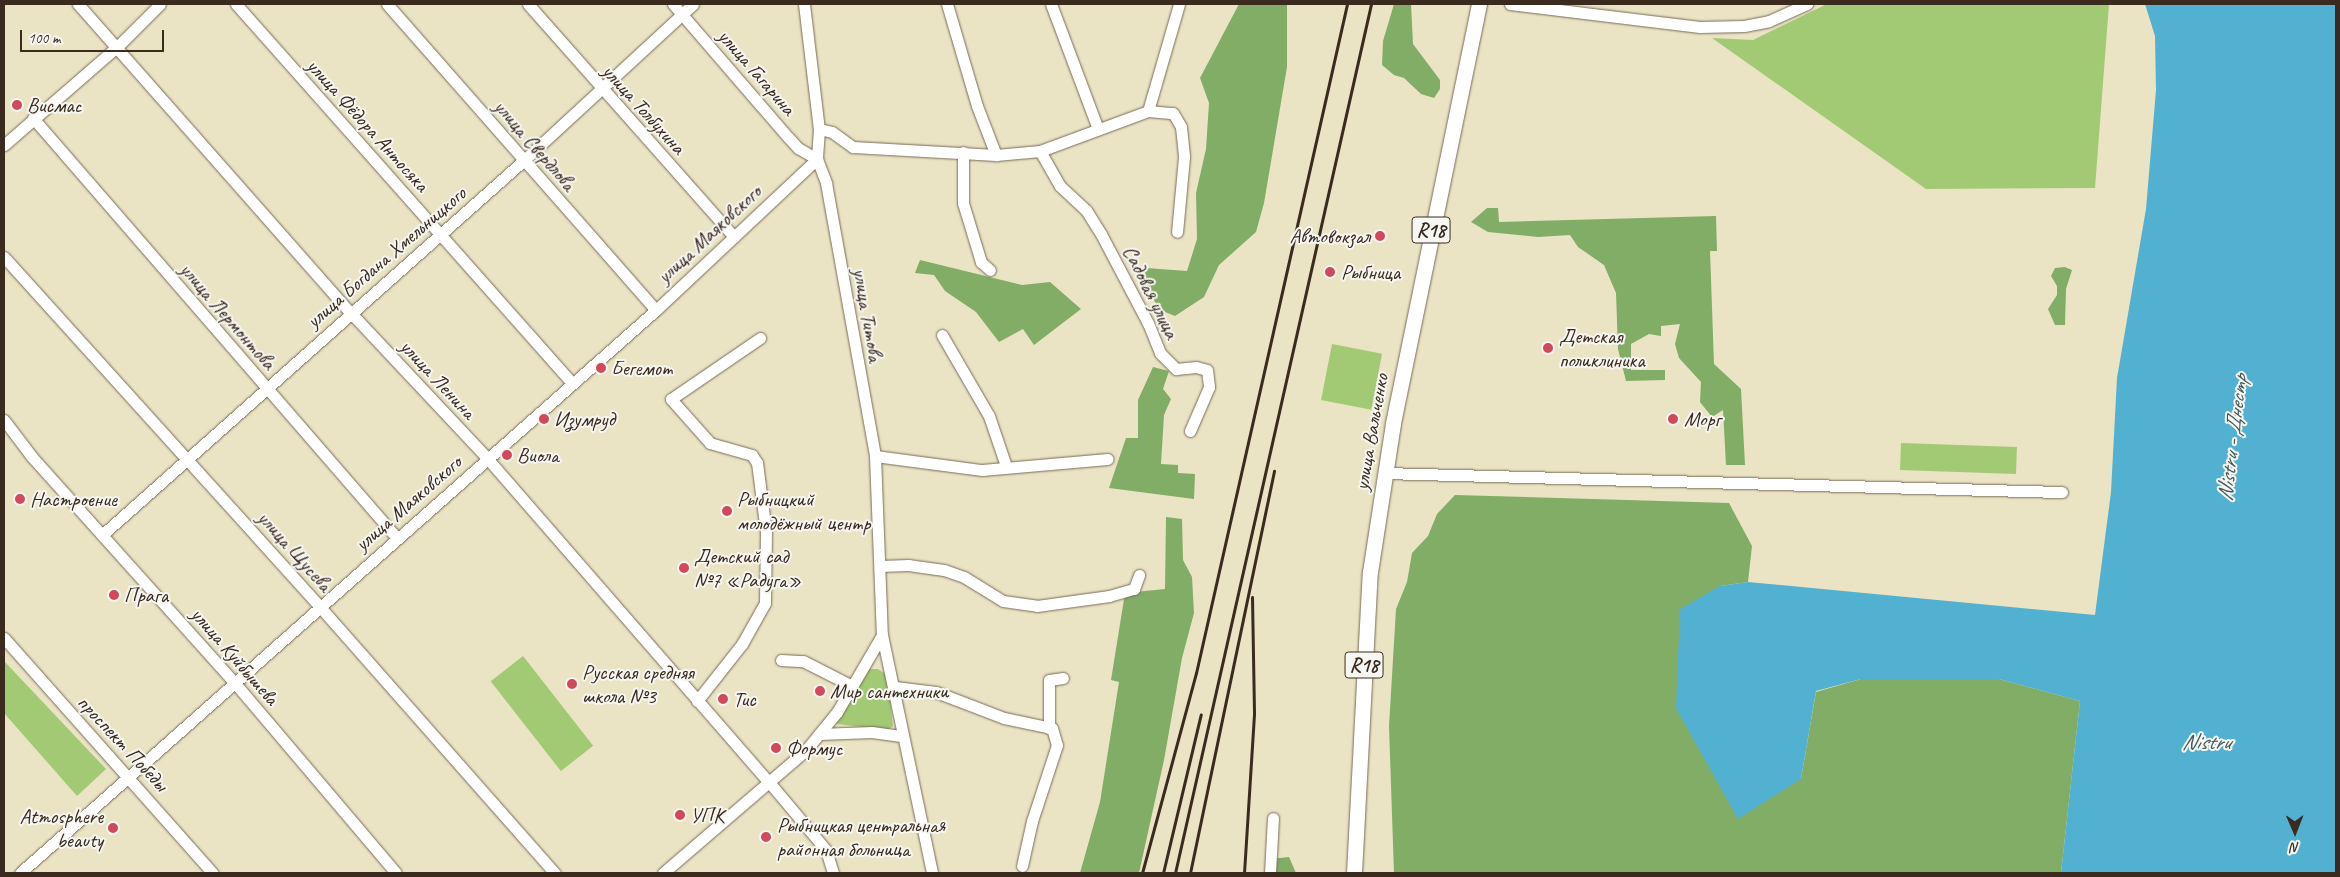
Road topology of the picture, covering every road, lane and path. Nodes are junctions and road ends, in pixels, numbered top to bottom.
1 (78, 4) edge
2 (160, 4) edge
3 (236, 4) edge
4 (387, 4) edge
5 (528, 4) edge
6 (673, 4) edge
7 (693, 4) edge
8 (804, 4) edge
9 (947, 4) edge
10 (1051, 4) edge
11 (1179, 4) edge
12 (1479, 4) edge
13 (1510, 4) edge
14 (1807, 4) edge
15 (681, 13) junction
16 (118, 46) junction
17 (601, 89) junction
18 (1148, 111) junction
19 (33, 118) junction
20 (819, 129) junction
21 (1098, 129) junction
22 (4, 145) edge
23 (963, 152) junction
24 (1040, 152) junction
25 (996, 155) junction
26 (817, 159) junction
27 (523, 161) junction
28 (1177, 232) dead end
29 (441, 234) junction
30 (734, 237) junction
31 (4, 257) edge
32 (990, 270) dead end
33 (656, 310) junction
34 (350, 312) junction
35 (942, 335) dead end
36 (760, 338) dead end
37 (572, 383) junction
38 (266, 390) junction
39 (4, 420) edge
40 (1190, 431) dead end
41 (875, 456) junction
42 (487, 458) junction
43 (1108, 459) dead end
44 (187, 460) junction
45 (1006, 466) junction
46 (1384, 473) junction
47 (2062, 492) dead end
48 (102, 535) junction
49 (397, 538) junction
50 (880, 566) junction
51 (1139, 575) dead end
52 (321, 608) junction
53 (882, 635) junction
54 (4, 638) edge
55 (781, 660) dead end
56 (1062, 678) dead end
57 (234, 682) junction
58 (852, 686) junction
59 (895, 687) junction
60 (697, 701) junction
61 (1048, 728) junction
62 (819, 734) junction
63 (902, 736) junction
64 (128, 778) junction
65 (769, 782) junction
66 (1273, 818) dead end
67 (1022, 866) dead end
68 (20, 873) edge
69 (213, 873) edge
70 (396, 873) edge
71 (555, 873) edge
72 (662, 873) edge
73 (833, 873) edge
74 (932, 873) edge
75 (1270, 873) edge
76 (1354, 873) edge

1 - 16 street, улица Ленина
2 - 16 street
3 - 29 street, улица Фёдора Антосяка
4 - 27 street, улица Свердлова
5 - 17 street, улица Толбухина
6 - 15 street, улица Гагарина
7 - 15 street, улица Богдана Хмельницкого
8 - 20 street, улица Титова
9 - 25 street
10 - 21 street
11 - 18 street
12 - 46 main road, улица Вальченко / R18
13 - 14 street
15 - 17 street, улица Богдана Хмельницкого
15 - 26 street, улица Гагарина
16 - 19 street
16 - 34 street, улица Ленина
17 - 27 street, улица Богдана Хмельницкого
17 - 30 street, улица Толбухина
18 - 21 street
18 - 28 street
19 - 22 street
19 - 38 street, улица Лермонтова
20 - 23 street
20 - 26 street, улица Титова
21 - 24 street
23 - 25 street
23 - 32 street
24 - 25 street
24 - 40 street, Садовая улица
26 - 30 street, улица Маяковского
26 - 41 street, улица Титова
27 - 29 street, улица Богдана Хмельницкого
27 - 33 street, улица Свердлова
29 - 34 street, улица Богдана Хмельницкого
29 - 37 street, улица Фёдора Антосяка
30 - 33 street, улица Маяковского
31 - 44 street, улица Щусева
33 - 37 street, улица Маяковского
34 - 38 street, улица Богдана Хмельницкого
34 - 42 street, улица Ленина
35 - 45 street
36 - 60 street
37 - 42 street, улица Маяковского
38 - 44 street, улица Богдана Хмельницкого
38 - 49 street, улица Лермонтова
39 - 48 street, улица Куйбышева
41 - 45 street
41 - 50 street, улица Титова
42 - 49 street, улица Маяковского
42 - 60 street, улица Ленина
43 - 45 street
44 - 48 street, улица Богдана Хмельницкого
44 - 52 street, улица Щусева
46 - 47 street
46 - 76 main road, улица Вальченко / R18
48 - 57 street, улица Куйбышева
49 - 52 street, улица Маяковского
50 - 51 street
50 - 53 street, улица Титова
52 - 57 street, улица Маяковского
52 - 71 street, улица Щусева
53 - 58 street
53 - 59 street, улица Титова
54 - 64 street, проспект Победы
55 - 58 street
56 - 61 street
57 - 64 street, улица Маяковского
57 - 70 street, улица Куйбышева
58 - 62 street
59 - 61 street
59 - 63 street, улица Титова
60 - 65 street, улица Ленина
61 - 67 street
62 - 63 street
62 - 65 street
63 - 74 street, улица Титова
64 - 68 street, улица Маяковского
64 - 69 street, проспект Победы
65 - 72 street
65 - 73 street, улица Ленина
66 - 75 street

